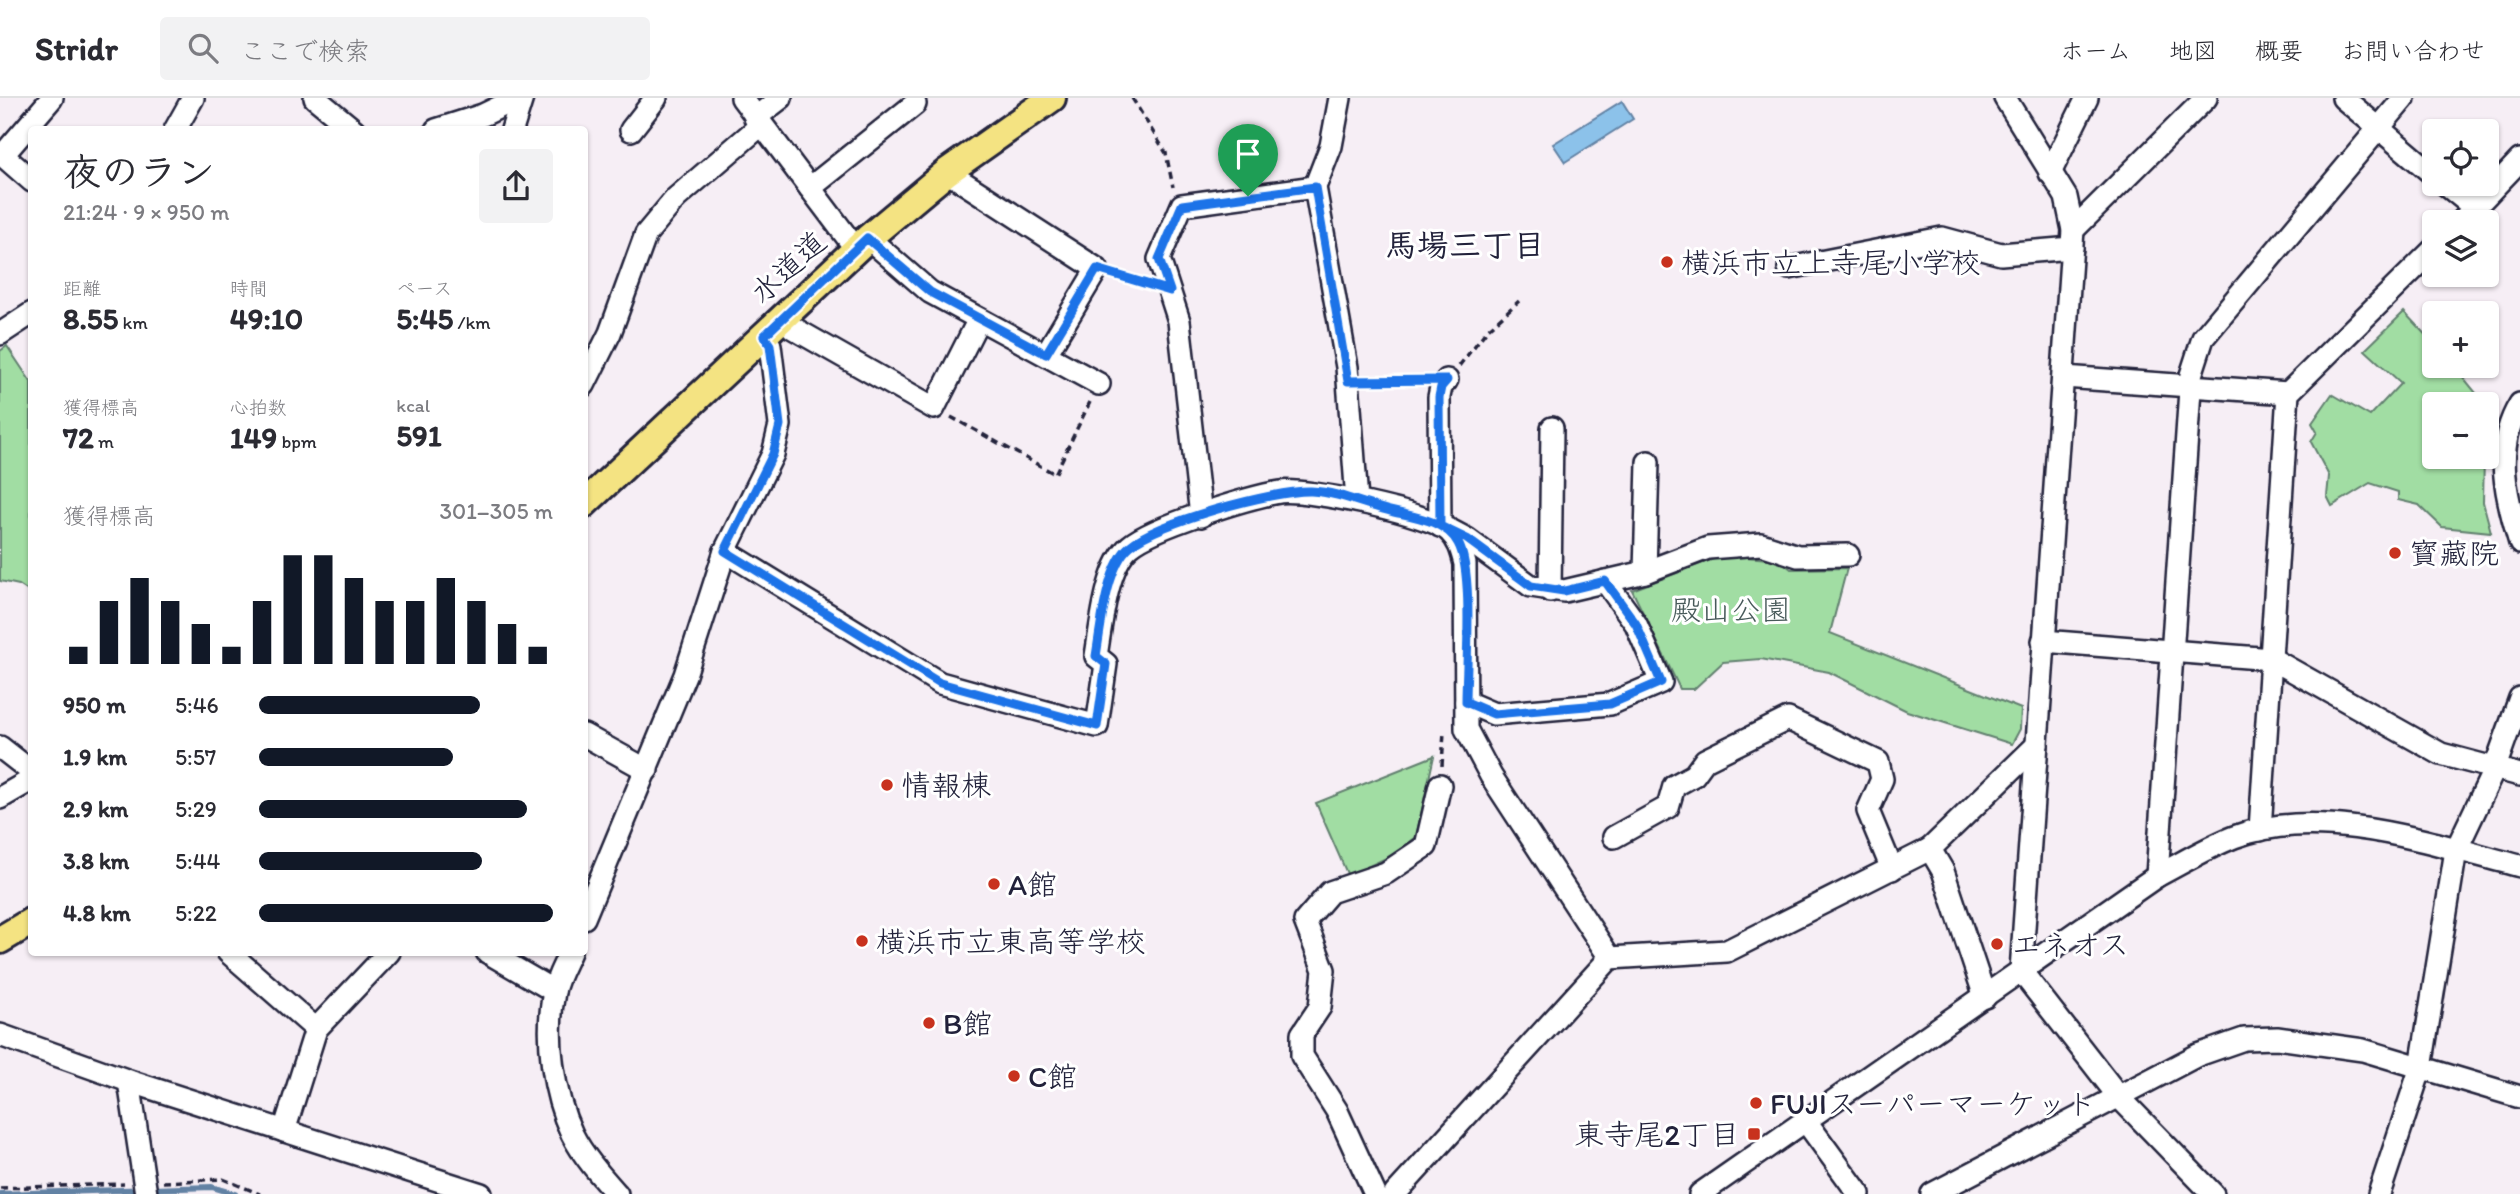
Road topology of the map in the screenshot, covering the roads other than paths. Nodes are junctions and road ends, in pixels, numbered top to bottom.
1 (52, 98) edge
2 (193, 98) edge
3 (315, 98) edge
4 (520, 98) edge
5 (656, 98) edge
6 (742, 98) edge
7 (781, 98) edge
8 (1052, 98) edge
9 (1340, 98) edge
10 (2005, 98) edge
11 (2087, 98) edge
12 (2206, 98) edge
13 (2343, 98) edge
14 (2404, 98) edge
15 (915, 104) dead end
16 (758, 121) junction
17 (177, 126) edge
18 (349, 126) edge
19 (449, 126) edge
20 (513, 126) edge
21 (631, 130) dead end
22 (2379, 130) junction
23 (1, 154) edge
24 (2520, 160) edge
25 (2422, 165) edge
26 (947, 172) junction
27 (2050, 173) junction
28 (28, 178) edge
29 (1315, 187) junction
30 (810, 188) junction
31 (2473, 210) edge
32 (2073, 239) junction
33 (862, 243) junction
34 (2422, 260) edge
35 (1790, 268) dead end
36 (28, 316) edge
37 (784, 318) junction
38 (979, 319) junction
39 (0, 334) edge
40 (764, 336) junction
41 (1046, 354) junction
42 (588, 377) edge
43 (2064, 377) junction
44 (1447, 380) road end
45 (1099, 384) road end
46 (2191, 386) junction
47 (2288, 393) junction
48 (2520, 404) edge
49 (1552, 428) dead end
50 (1648, 462) dead end
51 (588, 500) edge
52 (1357, 501) junction
53 (1201, 516) junction
54 (1444, 528) junction
55 (2520, 543) edge
56 (725, 551) junction
57 (1848, 555) dead end
58 (1645, 572) junction
59 (1605, 581) junction
60 (1550, 591) junction
61 (2043, 641) junction
62 (2172, 652) junction
63 (2272, 659) junction
64 (2520, 698) edge
65 (1466, 702) junction
66 (588, 738) edge
67 (2037, 745) junction
68 (0, 747) edge
69 (647, 770) junction
70 (2494, 770) junction
71 (28, 771) edge
72 (2520, 775) edge
73 (28, 780) edge
74 (1440, 785) dead end
75 (0, 798) edge
76 (1623, 825) dead end
77 (2260, 830) junction
78 (1930, 849) junction
79 (2456, 850) junction
80 (2520, 866) edge
81 (1892, 869) junction
82 (2157, 876) junction
83 (588, 909) edge
84 (28, 922) edge
85 (0, 940) edge
86 (234, 956) edge
87 (385, 956) edge
88 (494, 956) edge
89 (568, 956) edge
90 (1610, 958) junction
91 (2021, 971) junction
92 (554, 990) junction
93 (1985, 997) junction
94 (316, 1029) junction
95 (0, 1035) edge
96 (2421, 1067) junction
97 (129, 1081) junction
98 (2119, 1097) junction
99 (2520, 1097) edge
100 (1805, 1120) junction
101 (284, 1131) junction
102 (146, 1194) edge
103 (481, 1194) edge
104 (617, 1194) edge
105 (1375, 1194) edge
106 (1395, 1194) edge
107 (1700, 1194) edge
108 (1859, 1194) edge
109 (1932, 1194) edge
110 (2213, 1194) edge
111 (2379, 1194) edge

1 - 23 street
2 - 17 street
3 - 18 street
4 - 19 street
4 - 20 street
5 - 21 street
6 - 16 street
7 - 16 street
8 - 26 main road, 水道道
9 - 29 street
10 - 27 street
11 - 27 street
12 - 32 street
13 - 22 street
14 - 22 street
15 - 30 street
16 - 30 street
16 - 42 street
22 - 25 street
22 - 46 street
23 - 28 street
24 - 31 street
26 - 33 main road, 水道道
26 - 41 street
27 - 32 street
29 - 52 street
29 - 53 street
30 - 33 street
32 - 35 street
32 - 43 street
33 - 37 main road, 水道道
33 - 38 street
34 - 47 street
36 - 39 street
37 - 38 street
37 - 40 main road, 水道道
38 - 41 street
40 - 51 main road, 水道道
40 - 56 street
41 - 45 street
43 - 46 street
43 - 61 street
44 - 54 street
46 - 47 street
46 - 62 street
47 - 63 street
48 - 55 street
49 - 60 street
50 - 58 street
52 - 53 street
52 - 54 street
53 - 56 street
54 - 60 street
54 - 65 street
56 - 69 street
57 - 58 street
58 - 59 street
59 - 60 street
59 - 65 street
61 - 62 street
61 - 67 street
62 - 63 street
62 - 82 street
63 - 70 street
63 - 77 street
64 - 70 street
65 - 90 street
66 - 69 street
67 - 78 street
67 - 91 street
68 - 71 street
69 - 83 street
70 - 72 street
70 - 79 street
73 - 75 street
74 - 105 street
76 - 81 street
77 - 79 street
77 - 82 street
78 - 81 street
78 - 93 street
79 - 80 street
79 - 96 street
81 - 90 street
82 - 91 street
84 - 85 main road
86 - 94 street
87 - 94 street
88 - 92 street
89 - 92 street
90 - 106 street
91 - 93 street
91 - 98 street
92 - 104 street
93 - 100 street
94 - 101 street
95 - 97 street
96 - 98 street
96 - 99 street
96 - 111 street
97 - 101 street
97 - 102 street
98 - 109 street
98 - 110 street
100 - 107 street
100 - 108 street
101 - 103 street

